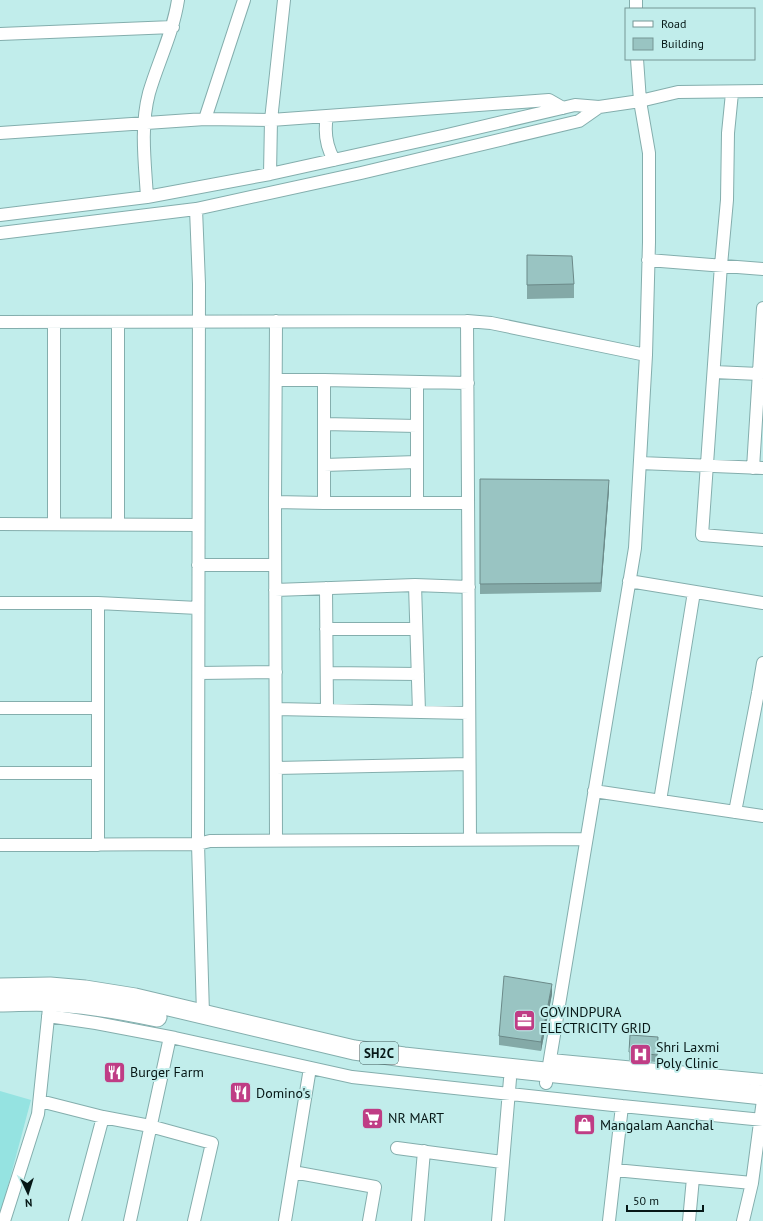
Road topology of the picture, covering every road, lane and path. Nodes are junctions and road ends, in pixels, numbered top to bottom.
1 (178, 0) edge
2 (244, 0) edge
3 (284, 0) edge
4 (173, 26) junction
5 (0, 34) edge
6 (637, 60) edge
7 (763, 92) edge
8 (732, 93) junction
9 (640, 101) junction
10 (599, 107) junction
11 (563, 108) junction
12 (327, 116) junction
13 (205, 119) junction
14 (271, 120) junction
15 (144, 123) junction
16 (0, 133) edge
17 (334, 160) junction
18 (270, 174) junction
19 (164, 193) junction
20 (147, 197) junction
21 (196, 209) junction
22 (167, 212) junction
23 (0, 216) edge
24 (0, 233) edge
25 (648, 260) junction
26 (721, 265) junction
27 (763, 269) edge
28 (763, 308) edge
29 (276, 321) junction
30 (466, 321) junction
31 (0, 322) edge
32 (54, 322) junction
33 (118, 322) junction
34 (199, 322) junction
35 (646, 355) junction
36 (714, 372) junction
37 (759, 374) junction
38 (276, 380) junction
39 (324, 380) junction
40 (416, 382) junction
41 (468, 383) junction
42 (324, 424) junction
43 (417, 426) junction
44 (417, 462) junction
45 (640, 463) junction
46 (324, 465) junction
47 (707, 466) junction
48 (758, 468) edge
49 (275, 502) junction
50 (324, 503) junction
51 (417, 503) junction
52 (468, 503) junction
53 (0, 524) edge
54 (54, 524) junction
55 (118, 524) junction
56 (198, 525) junction
57 (763, 540) edge
58 (198, 564) junction
59 (275, 566) junction
60 (629, 581) junction
61 (415, 585) junction
62 (469, 587) junction
63 (326, 588) junction
64 (275, 590) junction
65 (694, 592) junction
66 (0, 603) edge
67 (98, 603) junction
68 (763, 603) edge
69 (198, 608) junction
70 (326, 629) junction
71 (416, 629) junction
72 (763, 663) edge
73 (276, 672) junction
74 (199, 673) junction
75 (327, 673) junction
76 (418, 674) junction
77 (0, 708) edge
78 (98, 708) junction
79 (276, 708) junction
80 (327, 710) junction
81 (419, 712) junction
82 (469, 713) junction
83 (469, 764) junction
84 (276, 768) junction
85 (0, 773) edge
86 (98, 773) junction
87 (594, 791) junction
88 (660, 801) junction
89 (735, 812) junction
90 (763, 816) edge
91 (470, 839) junction
92 (586, 839) junction
93 (276, 840) junction
94 (98, 844) junction
95 (198, 844) junction
96 (0, 845) edge
97 (0, 988) edge
98 (0, 1002) edge
99 (49, 1002) junction
100 (203, 1014) junction
101 (170, 1037) junction
102 (310, 1068) junction
103 (548, 1072) junction
104 (763, 1080) edge
105 (510, 1087) junction
106 (40, 1101) junction
107 (622, 1106) junction
108 (762, 1108) edge
109 (103, 1117) junction
110 (150, 1126) junction
111 (397, 1148) dead end
112 (424, 1151) junction
113 (502, 1162) junction
114 (615, 1170) junction
115 (293, 1172) junction
116 (693, 1178) junction
117 (752, 1183) junction
118 (4, 1221) edge
119 (74, 1221) edge
120 (130, 1221) edge
121 (194, 1221) edge
122 (285, 1221) edge
123 (369, 1221) edge
124 (418, 1221) edge
125 (498, 1221) edge
126 (609, 1221) edge
127 (689, 1221) edge
128 (743, 1221) edge

1 - 4 street
2 - 13 street
3 - 14 street
4 - 5 street
4 - 15 street
6 - 9 street
7 - 8 street
8 - 9 street
8 - 26 street
9 - 10 street
9 - 25 street
10 - 11 street
10 - 21 street
11 - 12 street
11 - 17 street
12 - 14 street
12 - 17 street
13 - 14 street
13 - 15 street
14 - 18 street
15 - 16 street
15 - 20 street
17 - 18 street
18 - 19 street
19 - 20 street
19 - 22 street
20 - 23 street
21 - 22 street
21 - 34 street
22 - 24 street
25 - 26 street
25 - 35 street
26 - 27 street
26 - 36 street
28 - 37 street
29 - 30 street
29 - 34 street
29 - 38 street
30 - 35 street
30 - 41 street
31 - 32 street
32 - 33 street
32 - 54 street
33 - 34 street
33 - 55 street
34 - 56 street
35 - 45 street
36 - 37 street
36 - 47 street
37 - 48 street
38 - 39 street
38 - 49 street
39 - 40 street
39 - 42 street
40 - 41 street
40 - 43 street
41 - 52 street
42 - 43 street
42 - 46 street
43 - 44 street
44 - 46 street
44 - 51 street
45 - 47 street
45 - 60 street
46 - 50 street
47 - 48 street
47 - 57 street
49 - 50 street
49 - 59 street
50 - 51 street
51 - 52 street
52 - 62 street
53 - 54 street
54 - 55 street
55 - 56 street
56 - 58 street
58 - 59 street
58 - 69 street
59 - 64 street
60 - 65 street
60 - 87 street
61 - 62 street
61 - 63 street
61 - 71 street
62 - 82 street
63 - 64 street
63 - 70 street
64 - 73 street
65 - 68 street
65 - 88 street
66 - 67 street
67 - 69 street
67 - 78 street
69 - 74 street
70 - 71 street
70 - 75 street
71 - 76 street
72 - 89 street
73 - 74 street
73 - 79 street
74 - 95 street
75 - 76 street
75 - 80 street
76 - 81 street
77 - 78 street
78 - 86 street
79 - 80 street
79 - 84 street
80 - 81 street
81 - 82 street
82 - 83 street
83 - 84 street
83 - 91 street
84 - 93 street
85 - 86 street
86 - 94 street
87 - 88 street
87 - 92 street
88 - 89 street
89 - 90 street
91 - 92 street
91 - 93 street
92 - 103 street
93 - 95 street
94 - 95 street
94 - 96 street
95 - 100 street
97 - 99 main road, SH2C
98 - 99 main road, SH2C
99 - 100 main road, SH2C
99 - 101 street
99 - 105 main road, SH2C
99 - 106 street
100 - 103 main road, SH2C
101 - 102 street
101 - 110 street
102 - 105 street
102 - 115 street
103 - 104 street
103 - 105 main road, SH2C
103 - 108 main road, SH2C
105 - 107 street
105 - 113 street
106 - 109 street
106 - 118 street
107 - 108 street
107 - 114 street
108 - 117 street
109 - 110 street
109 - 119 street
110 - 120 street
110 - 121 street
111 - 112 street
112 - 113 street
112 - 124 street
113 - 125 street
114 - 116 street
114 - 126 street
115 - 122 street
115 - 123 street
116 - 117 street
116 - 127 street
117 - 128 street

